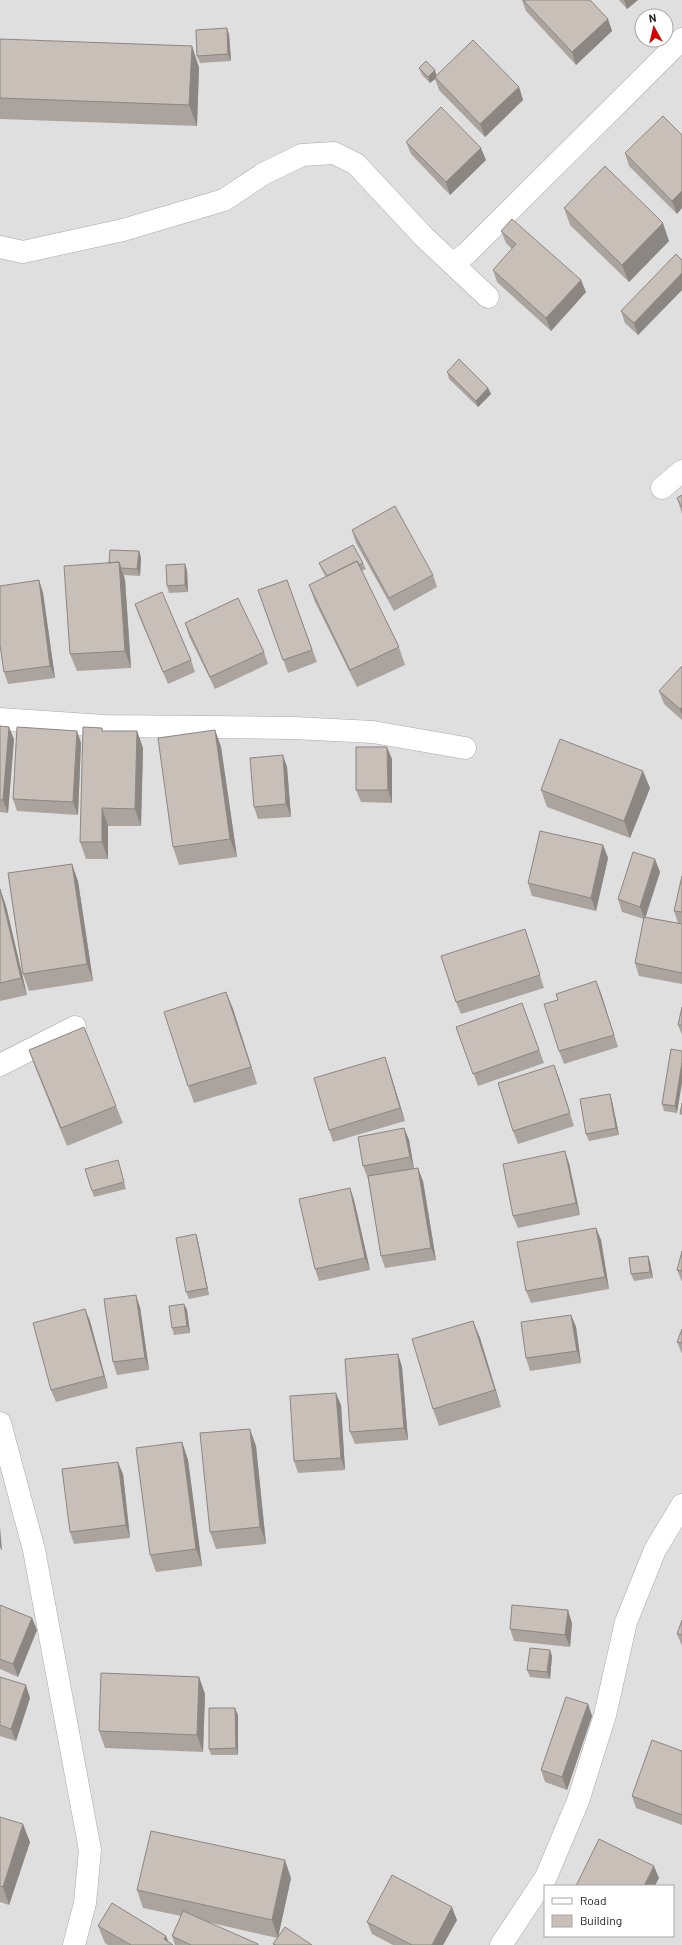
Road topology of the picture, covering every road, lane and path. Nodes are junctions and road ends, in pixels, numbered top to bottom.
1 (682, 39) edge
2 (0, 247) edge
3 (453, 264) junction
4 (488, 296) dead end
5 (682, 471) edge
6 (662, 488) dead end
7 (0, 719) edge
8 (465, 748) dead end
9 (75, 1027) dead end
10 (0, 1066) edge
11 (0, 1423) edge
12 (682, 1506) edge
13 (74, 1945) edge
14 (501, 1945) edge

1 - 3 street
2 - 3 street
3 - 4 street
5 - 6 street
7 - 8 street
9 - 10 street
11 - 13 street
12 - 14 street

